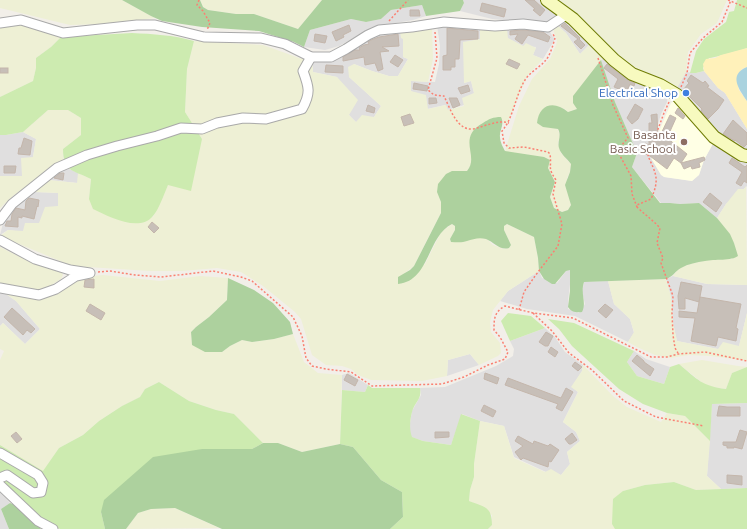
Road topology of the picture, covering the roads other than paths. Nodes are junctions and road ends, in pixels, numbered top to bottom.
1 (547, 0) edge
2 (566, 15) junction
3 (0, 24) edge
4 (311, 57) junction
5 (747, 156) edge
6 (0, 220) edge
7 (0, 240) edge
8 (0, 288) edge
9 (0, 453) edge
10 (0, 478) edge
11 (0, 485) edge
12 (53, 529) edge

1 - 2 street
2 - 4 street
2 - 5 street
3 - 4 street
4 - 6 street
7 - 8 street
9 - 10 street
11 - 12 street

